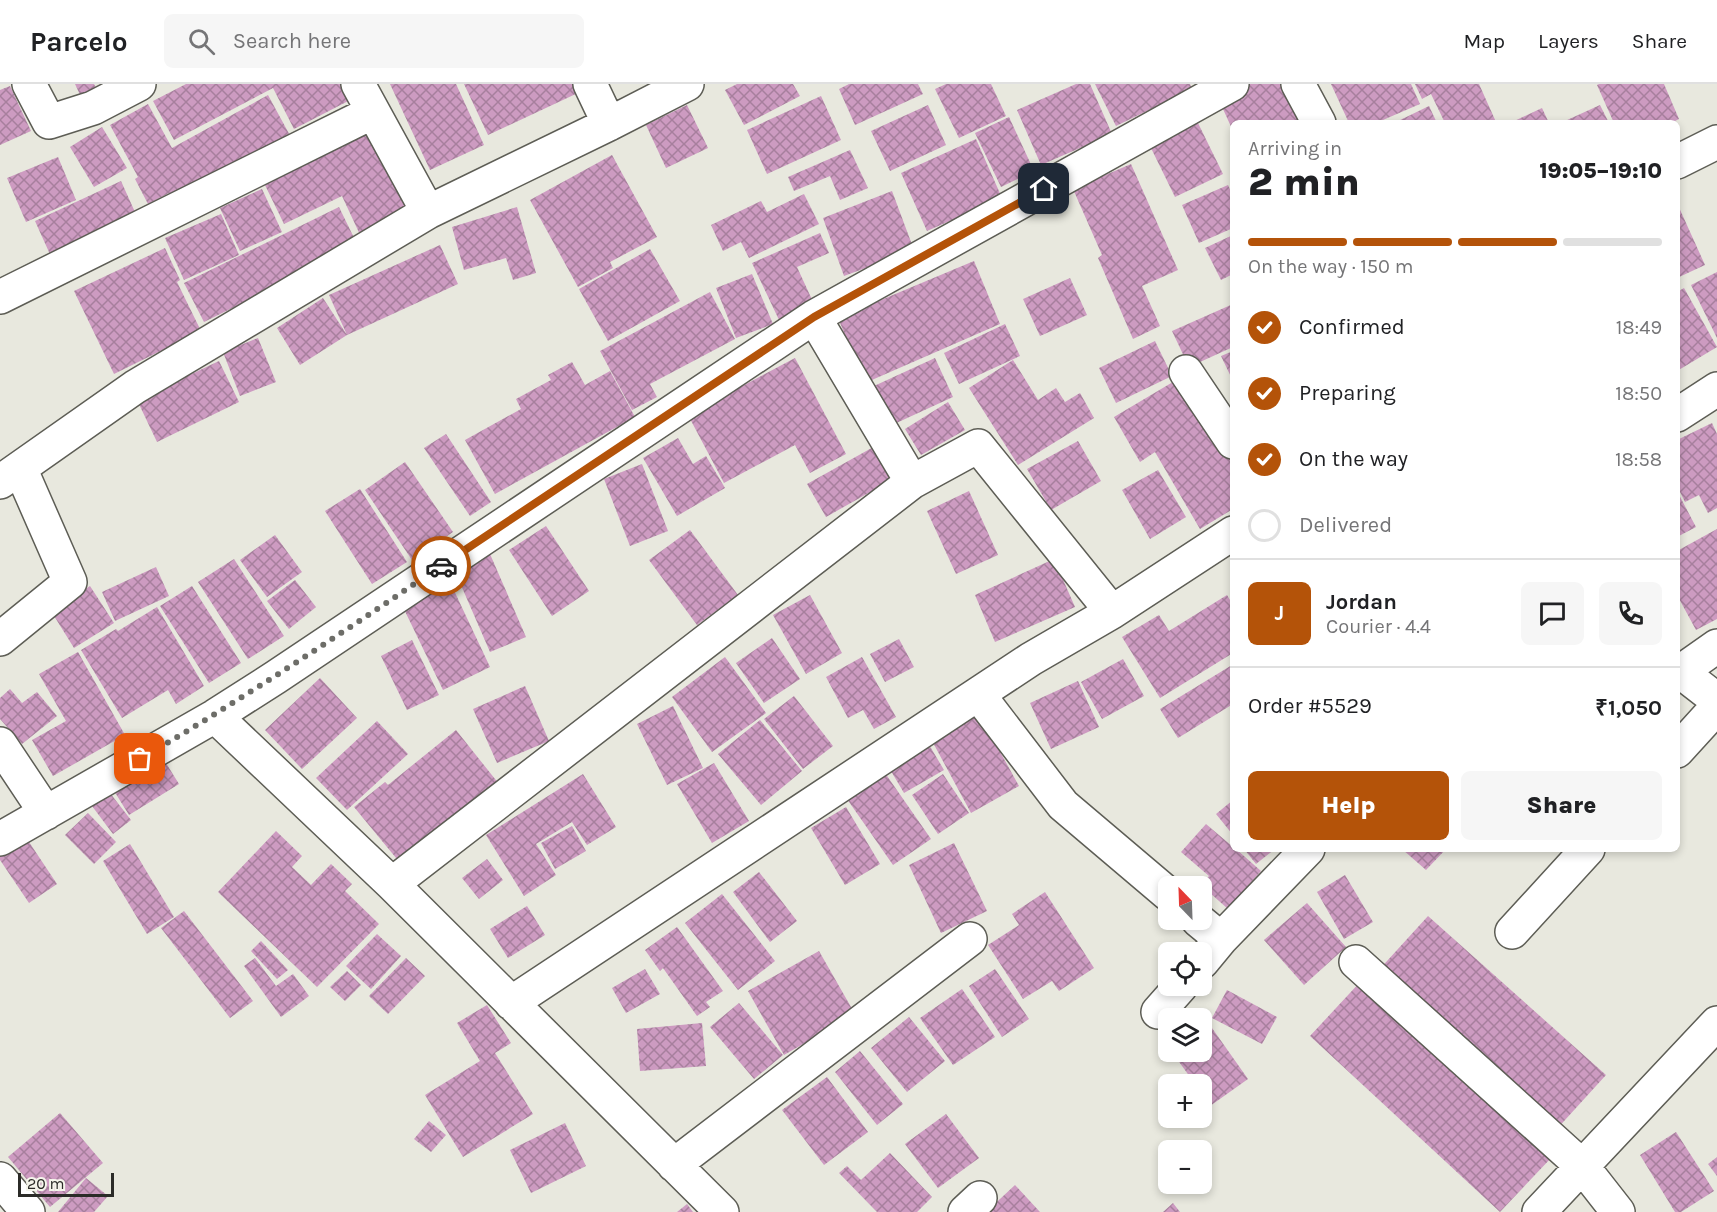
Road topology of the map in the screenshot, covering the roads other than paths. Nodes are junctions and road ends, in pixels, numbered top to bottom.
1 (29, 84) edge
2 (139, 84) edge
3 (590, 84) edge
4 (687, 84) edge
5 (1232, 84) edge
6 (1298, 84) edge
7 (366, 98) edge
8 (1317, 120) edge
9 (609, 124) junction
10 (1717, 142) edge
11 (1680, 160) edge
12 (428, 212) junction
13 (0, 297) edge
14 (814, 317) junction
15 (1186, 372) dead end
16 (1717, 389) edge
17 (1680, 413) edge
18 (1230, 438) edge
19 (10, 475) edge
20 (912, 482) junction
21 (1230, 535) edge
22 (1112, 612) junction
23 (0, 639) edge
24 (1717, 646) edge
25 (1680, 669) edge
26 (1680, 672) edge
27 (978, 694) junction
28 (1717, 700) edge
29 (1717, 707) edge
30 (215, 716) junction
31 (0, 744) edge
32 (1680, 748) edge
33 (46, 813) junction
34 (0, 839) edge
35 (1305, 852) edge
36 (1585, 852) edge
37 (392, 884) junction
38 (1158, 886) edge
39 (1512, 932) dead end
40 (970, 939) dead end
41 (1207, 940) edge
42 (1356, 962) dead end
43 (1172, 996) edge
44 (511, 1003) junction
45 (1162, 1008) edge
46 (1717, 1023) edge
47 (674, 1165) junction
48 (1582, 1166) junction
49 (0, 1179) edge
50 (28, 1212) edge
51 (722, 1212) edge
52 (1539, 1212) edge
53 (1618, 1212) edge

1 - 2 street
3 - 9 street
4 - 9 street
5 - 14 street
6 - 8 street
7 - 12 street
7 - 13 street
9 - 12 street
10 - 11 street
12 - 19 street
14 - 20 street
14 - 30 street
15 - 18 street
16 - 17 street
19 - 23 street
20 - 22 street
20 - 37 street
21 - 22 street
22 - 27 street
24 - 25 street
26 - 28 street
27 - 38 street
27 - 44 street
29 - 32 street
30 - 33 street
30 - 37 street
31 - 33 street
33 - 34 street
35 - 41 street
36 - 39 street
37 - 44 street
40 - 47 street
42 - 48 street
43 - 45 street
44 - 47 street
46 - 48 street
47 - 51 street
48 - 52 street
48 - 53 street
49 - 50 street

